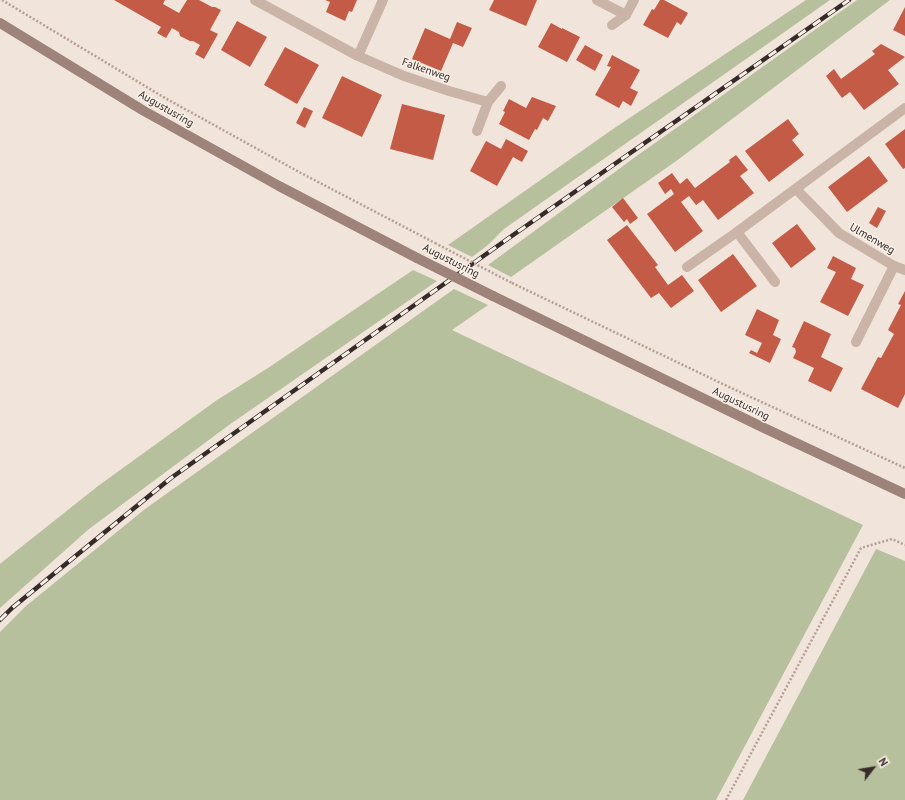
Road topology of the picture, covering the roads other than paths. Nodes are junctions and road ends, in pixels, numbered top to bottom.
1 (255, 0) edge
2 (383, 0) edge
3 (597, 0) edge
4 (634, 0) edge
5 (626, 15) junction
6 (0, 23) edge
7 (612, 25) dead end
8 (358, 56) junction
9 (501, 86) dead end
10 (488, 102) junction
11 (905, 108) edge
12 (477, 131) dead end
13 (796, 189) junction
14 (738, 232) junction
15 (894, 266) junction
16 (687, 267) dead end
17 (905, 270) edge
18 (775, 282) dead end
19 (856, 342) dead end
20 (905, 494) edge

1 - 8 street, Falkenweg
2 - 8 street
3 - 5 street
4 - 5 street
5 - 7 street
6 - 20 main road, Augustusring, bridge
8 - 10 street, Falkenweg
9 - 10 street
10 - 12 street
11 - 13 street
13 - 14 street
13 - 15 street, Ulmenweg
14 - 16 street
14 - 18 street
15 - 17 street, Ulmenweg
15 - 19 street

